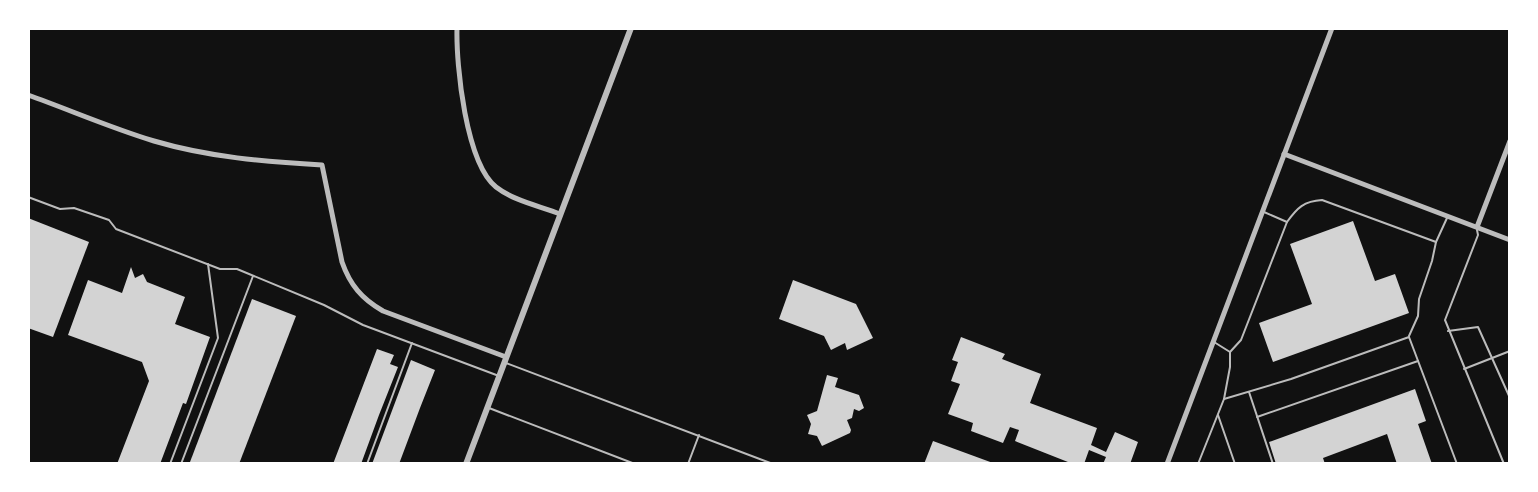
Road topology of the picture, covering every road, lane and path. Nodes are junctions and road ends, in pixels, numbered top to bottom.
1 (457, 28) edge
2 (631, 28) edge
3 (1332, 28) edge
4 (28, 95) edge
5 (1509, 141) edge
6 (1284, 154) junction
7 (28, 197) edge
8 (1262, 211) junction
9 (560, 214) junction
10 (1447, 216) junction
11 (1287, 222) junction
12 (1477, 227) junction
13 (1509, 240) edge
14 (1436, 242) junction
15 (208, 264) junction
16 (253, 276) junction
17 (1448, 331) junction
18 (1408, 337) junction
19 (1213, 341) junction
20 (412, 343) junction
21 (1509, 351) edge
22 (1230, 352) junction
23 (1492, 358) junction
24 (505, 359) junction
25 (1418, 361) junction
26 (1464, 369) junction
27 (499, 376) junction
28 (1249, 391) junction
29 (1224, 399) junction
30 (1509, 399) edge
31 (487, 408) junction
32 (1218, 414) junction
33 (1257, 417) junction
34 (699, 435) junction
35 (170, 464) edge
36 (181, 464) edge
37 (367, 464) edge
38 (466, 464) edge
39 (635, 464) edge
40 (688, 464) edge
41 (773, 464) edge
42 (1167, 464) edge
43 (1198, 464) edge
44 (1235, 464) edge
45 (1273, 464) edge
46 (1457, 464) edge
47 (1504, 464) edge

1 - 9 street
2 - 9 street
3 - 6 street
4 - 24 street
5 - 12 street
6 - 8 street
6 - 10 street
7 - 15 lane
8 - 11 lane
8 - 19 street
9 - 24 street
10 - 12 street
10 - 14 lane
11 - 14 lane
11 - 22 lane
12 - 13 street
12 - 17 lane
14 - 18 lane
15 - 16 lane
15 - 35 lane
16 - 20 lane
16 - 36 lane
17 - 23 lane
17 - 26 lane
18 - 25 lane
18 - 28 lane
19 - 22 lane
19 - 42 street
20 - 27 lane
20 - 37 lane
21 - 23 lane
22 - 29 lane
23 - 26 lane
23 - 30 lane
24 - 27 street
24 - 34 lane
25 - 33 lane
25 - 46 lane
26 - 47 lane
27 - 31 street
28 - 29 lane
28 - 33 lane
29 - 32 lane
31 - 38 street
31 - 39 lane
32 - 43 lane
32 - 44 lane
33 - 45 lane
34 - 40 lane
34 - 41 lane

